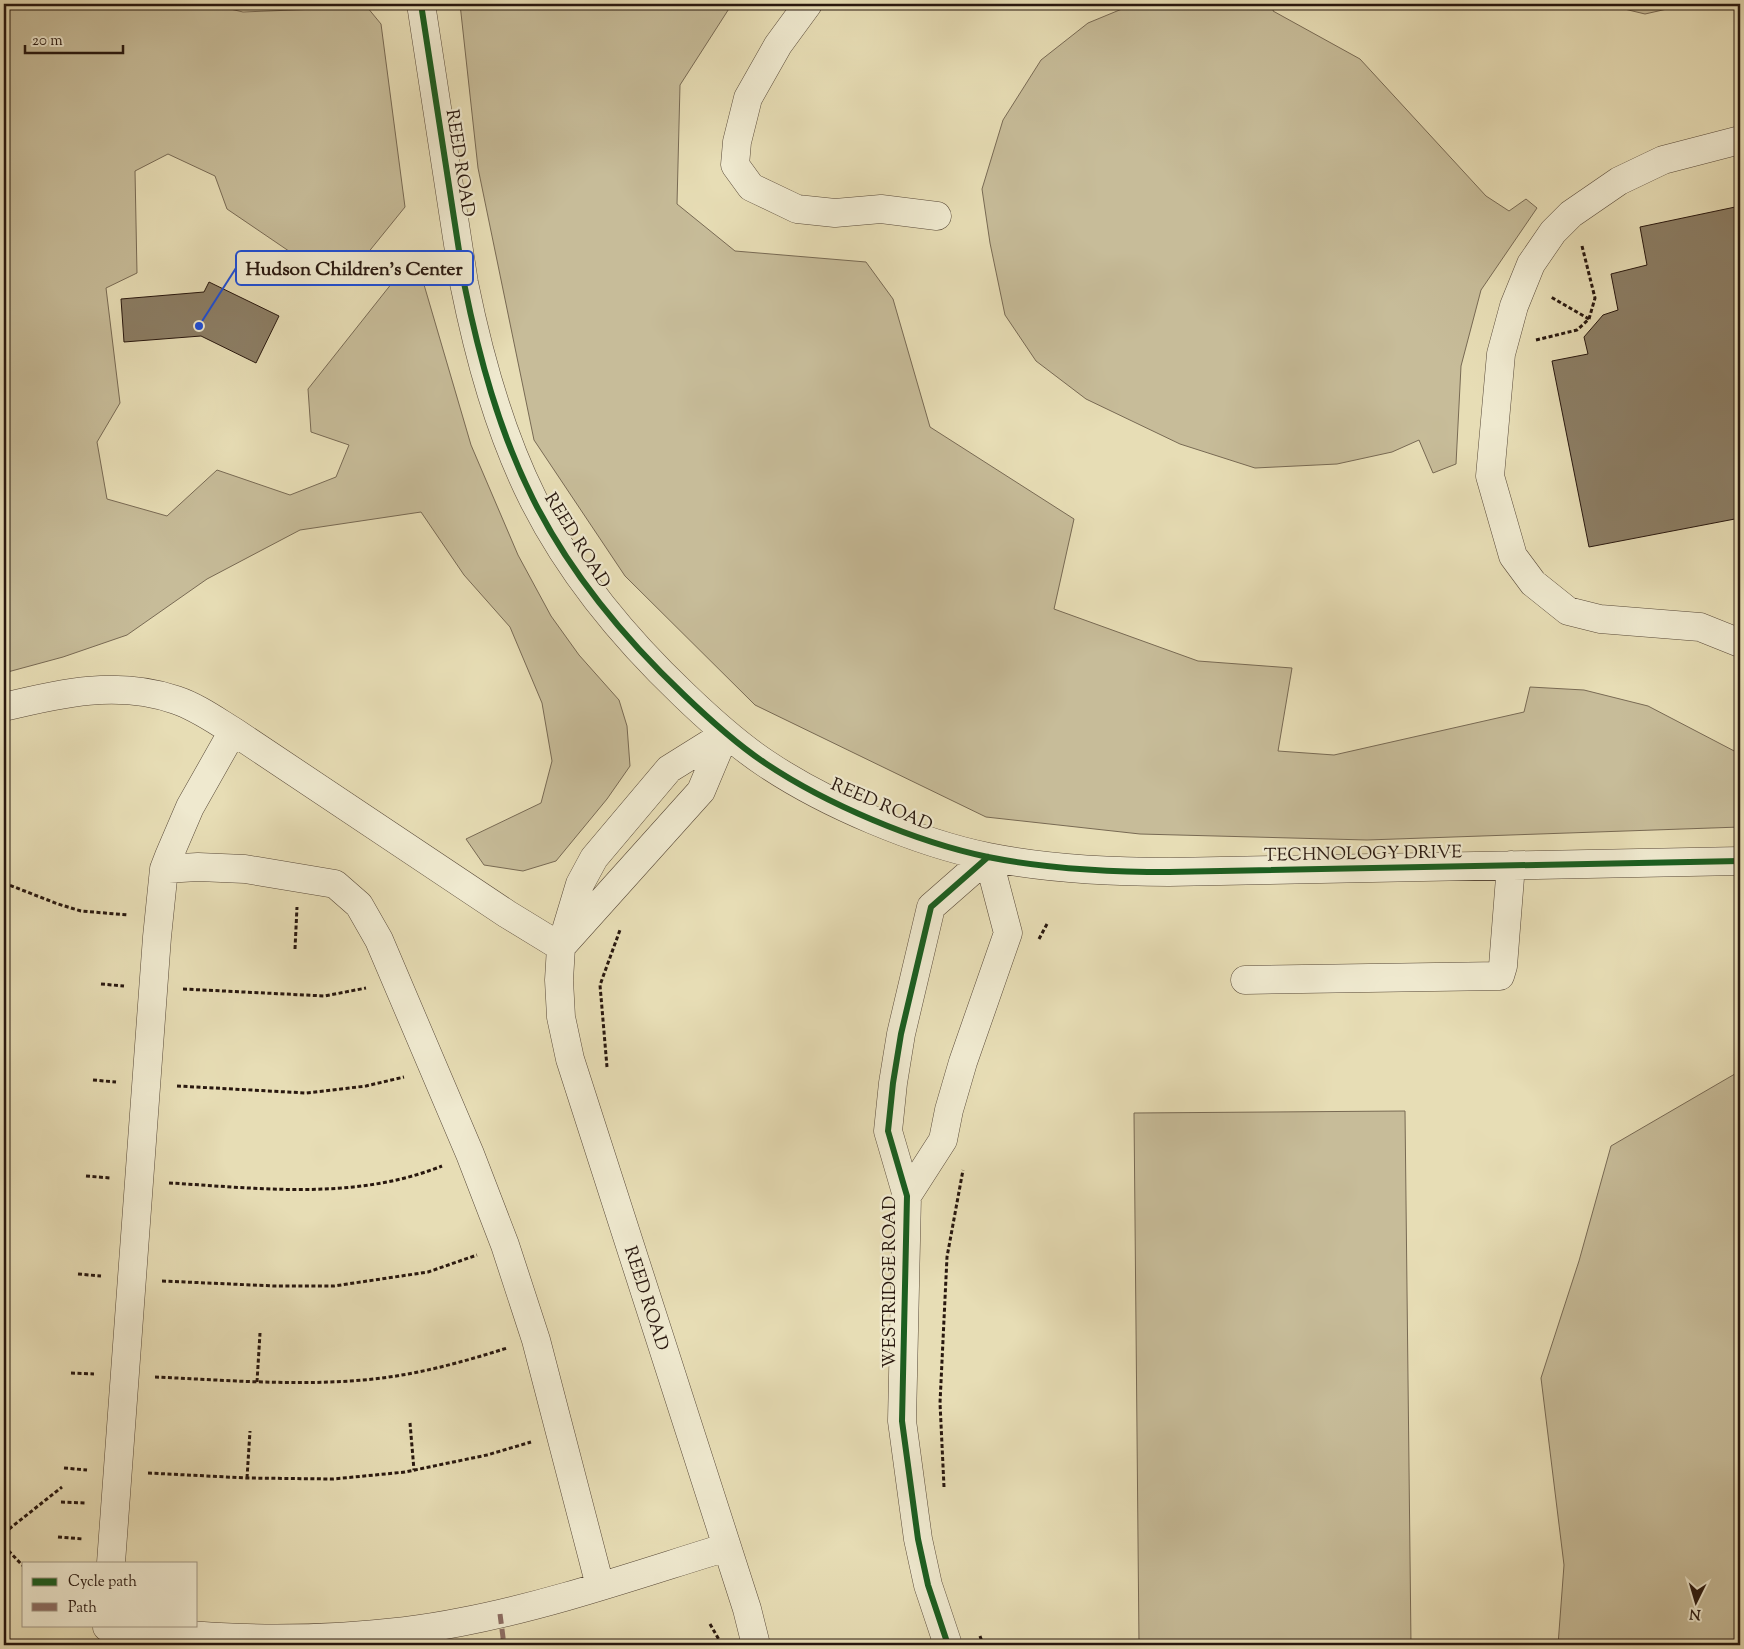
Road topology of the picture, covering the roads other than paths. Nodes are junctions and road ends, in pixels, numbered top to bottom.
1 (421, 4) edge
2 (808, 4) edge
3 (1740, 140) edge
4 (937, 216) dead end
5 (1740, 642) edge
6 (4, 708) edge
7 (233, 731) junction
8 (726, 734) junction
9 (988, 857) junction
10 (1740, 861) edge
11 (1510, 865) junction
12 (164, 869) junction
13 (561, 947) junction
14 (1245, 980) dead end
15 (907, 1196) junction
16 (727, 1547) junction
17 (111, 1562) edge
18 (600, 1586) junction
19 (106, 1633) edge
20 (395, 1638) edge
21 (192, 1640) edge
22 (756, 1645) edge
23 (948, 1645) edge

1 - 8 street, REED ROAD
2 - 4 street
3 - 5 street
6 - 7 street
7 - 12 street
7 - 13 street
8 - 9 street, REED ROAD
8 - 13 street
8 - 13 street, REED ROAD
9 - 11 street, TECHNOLOGY DRIVE
9 - 15 street, WESTRIDGE ROAD
9 - 15 street, WESTRIDGE ROAD
10 - 11 street, TECHNOLOGY DRIVE
11 - 14 street
12 - 17 street
12 - 18 street
13 - 16 street, REED ROAD
15 - 23 street, WESTRIDGE ROAD
16 - 18 street
16 - 22 street, REED ROAD
18 - 20 street
19 - 21 street
20 - 21 street

